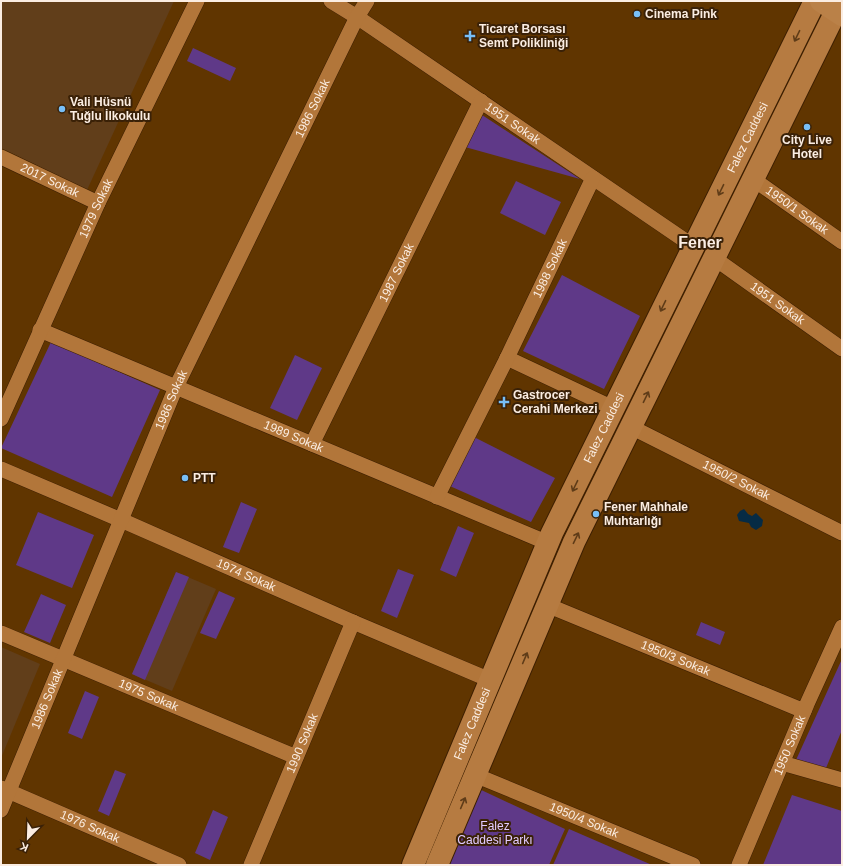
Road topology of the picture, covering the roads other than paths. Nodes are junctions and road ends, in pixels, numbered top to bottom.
1 (197, 1) edge
2 (331, 1) edge
3 (367, 1) edge
4 (815, 1) edge
5 (833, 9) edge
6 (357, 17) junction
7 (481, 101) junction
8 (1, 157) edge
9 (593, 178) junction
10 (753, 179) junction
11 (98, 203) junction
12 (842, 242) edge
13 (693, 246) junction
14 (714, 258) junction
15 (40, 330) junction
16 (842, 349) edge
17 (507, 358) junction
18 (176, 387) junction
19 (613, 408) junction
20 (1, 419) edge
21 (630, 427) junction
22 (312, 444) junction
23 (1, 469) edge
24 (437, 497) junction
25 (121, 520) junction
26 (842, 533) edge
27 (548, 543) junction
28 (547, 605) junction
29 (353, 622) junction
30 (842, 627) edge
31 (1, 633) edge
32 (63, 660) junction
33 (490, 680) junction
34 (512, 689) junction
35 (804, 711) junction
36 (296, 757) junction
37 (782, 763) junction
38 (475, 775) junction
39 (842, 780) edge
40 (5, 790) edge
41 (1, 810) edge
42 (179, 865) edge
43 (251, 865) edge
44 (413, 865) edge
45 (437, 865) edge
46 (692, 865) edge
47 (739, 865) edge

1 - 11 street, 1979 Sokak
2 - 6 street, 1951 Sokak
3 - 6 street, 1986 Sokak
4 -> 13 street, Falez Caddesi
5 - 10 street, Falez Caddesi
6 - 7 street, 1951 Sokak
6 - 18 street, 1986 Sokak
7 - 9 street, 1951 Sokak
7 - 22 street, 1987 Sokak
8 - 11 street, 2017 Sokak
9 - 13 street, 1951 Sokak
9 - 17 street, 1988 Sokak
10 - 12 street, 1950/1 Sokak
10 - 14 street, Falez Caddesi
11 - 15 street, 1979 Sokak
13 - 14 street
13 -> 19 street, Falez Caddesi
14 - 16 street, 1951 Sokak
21 -> 14 street, Falez Caddesi
15 - 18 street, 1989 Sokak
15 - 20 street, 1979 Sokak
17 - 19 street
17 - 24 street, 1988 Sokak
18 - 22 street, 1989 Sokak
18 - 25 street, 1986 Sokak
19 -> 27 street, Falez Caddesi
21 - 26 street, 1950/2 Sokak
28 -> 21 street, Falez Caddesi
22 - 24 street, 1989 Sokak
23 - 25 street, 1974 Sokak
24 - 27 street, 1989 Sokak
25 - 29 street, 1974 Sokak
25 - 32 street, 1986 Sokak
27 - 33 street, Falez Caddesi
34 -> 28 street, Falez Caddesi
28 - 35 street, 1950/3 Sokak
29 - 33 street, 1974 Sokak
29 - 36 street, 1990 Sokak
30 - 35 street, 1950 Sokak
31 - 32 street, 1975 Sokak
32 - 36 street, 1975 Sokak
32 - 40 street, 1986 Sokak
33 - 34 street
33 - 44 street, Falez Caddesi
34 - 38 street, Falez Caddesi
35 - 37 street, 1950 Sokak
36 - 43 street, 1990 Sokak
37 - 39 street
37 - 47 street, 1950 Sokak
45 -> 38 street, Falez Caddesi
38 - 46 street, 1950/4 Sokak
40 - 41 street, 1986 Sokak
40 - 42 street, 1976 Sokak

